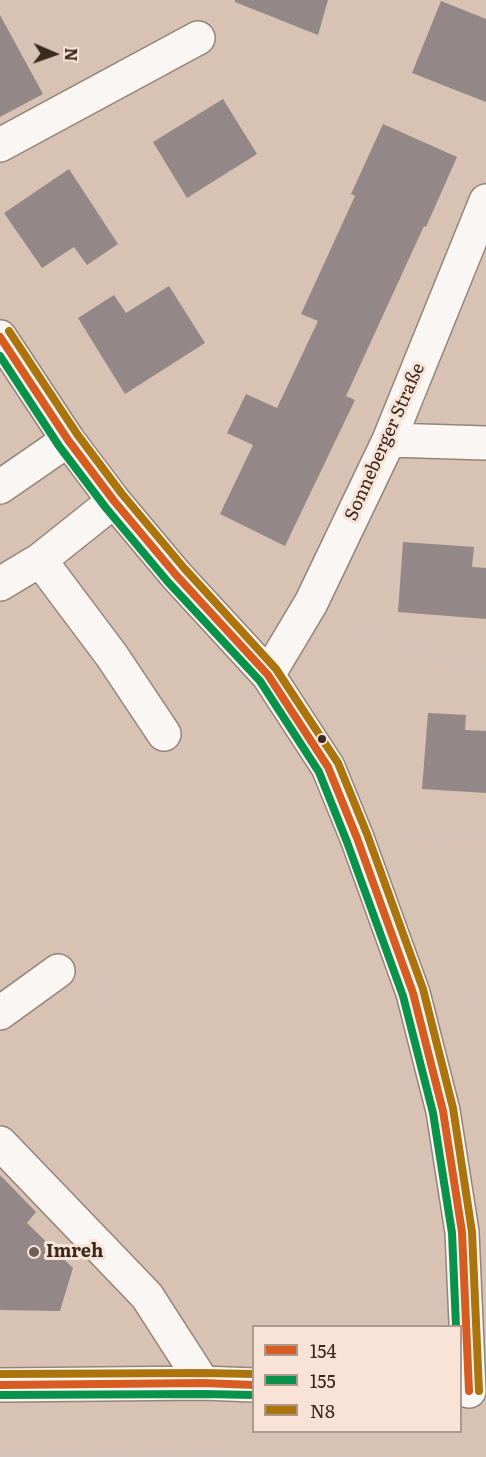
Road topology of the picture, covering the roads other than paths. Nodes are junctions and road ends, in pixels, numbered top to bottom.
1 (198, 38) dead end
2 (0, 145) edge
3 (486, 201) edge
4 (0, 337) edge
5 (68, 440) junction
6 (389, 440) junction
7 (486, 443) edge
8 (0, 487) edge
9 (114, 501) junction
10 (39, 560) junction
11 (0, 584) edge
12 (268, 675) junction
13 (164, 735) dead end
14 (58, 971) dead end
15 (0, 1013) edge
16 (0, 1143) edge
17 (203, 1383) junction
18 (0, 1385) edge
19 (252, 1385) edge
20 (472, 1392) edge

1 - 2 street
3 - 6 street, Sonneberger Straße
4 - 5 street
5 - 8 street
5 - 9 street
6 - 7 street
6 - 12 street, Sonneberger Straße
9 - 10 street
9 - 12 street
10 - 11 street
10 - 13 street
12 - 20 street
14 - 15 street
16 - 17 street
17 - 18 street
17 - 19 street

